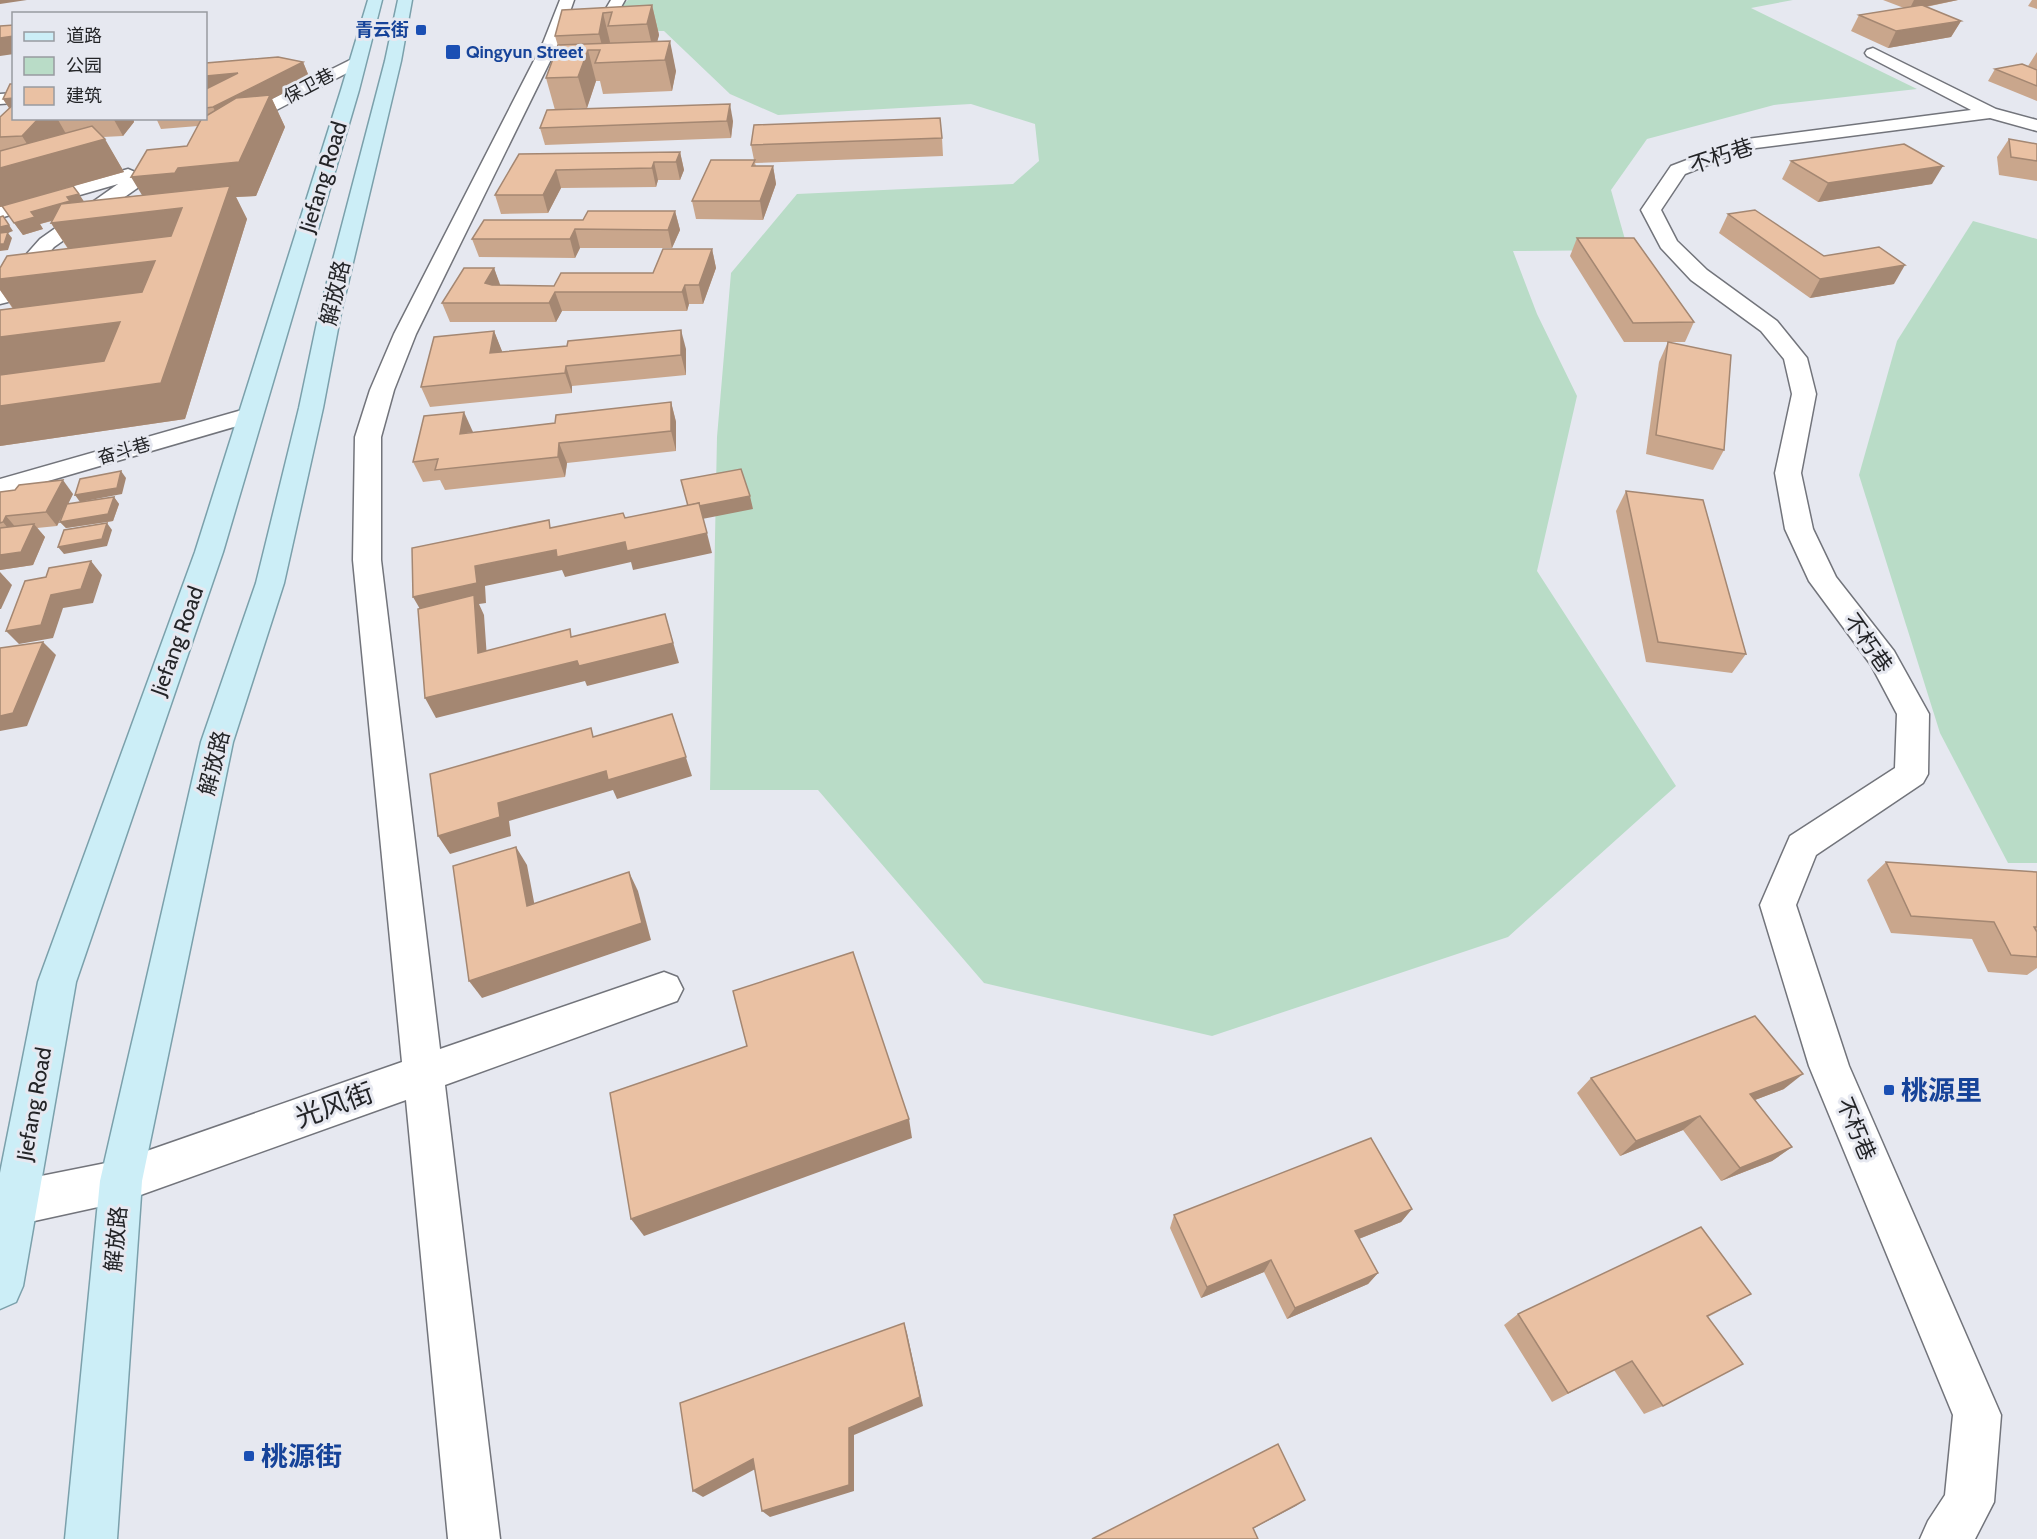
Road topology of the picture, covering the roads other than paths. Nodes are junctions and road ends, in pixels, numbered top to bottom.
1 (375, 0) edge
2 (405, 0) edge
3 (567, 0) edge
4 (618, 0) edge
5 (551, 43) junction
6 (1873, 53) dead end
7 (356, 62) junction
8 (310, 66) dead end
9 (1990, 113) junction
10 (2037, 126) edge
11 (214, 136) edge
12 (183, 152) edge
13 (153, 168) junction
14 (0, 213) edge
15 (0, 297) edge
16 (249, 415) junction
17 (0, 487) edge
18 (664, 989) dead end
19 (422, 1074) junction
20 (121, 1182) junction
21 (8, 1203) edge
22 (0, 1286) edge
23 (91, 1539) edge
24 (474, 1539) edge
25 (1946, 1539) edge

1 - 7 main road, Jiefang Road
2 - 20 main road, 解放路
3 - 5 street
4 - 5 street
5 - 19 street
6 - 9 street
7 - 8 street
7 - 11 street, 保卫巷
7 - 16 main road, Jiefang Road
9 - 10 street
9 - 25 street, 不朽巷
12 - 13 street
13 - 14 street
13 - 15 street
16 - 17 street, 奋斗巷
16 - 21 main road, Jiefang Road
18 - 19 street, 光风街
19 - 20 street, 光风街
19 - 24 street
20 - 21 street, 光风街
20 - 23 main road, 解放路
21 - 22 main road, Jiefang Road

